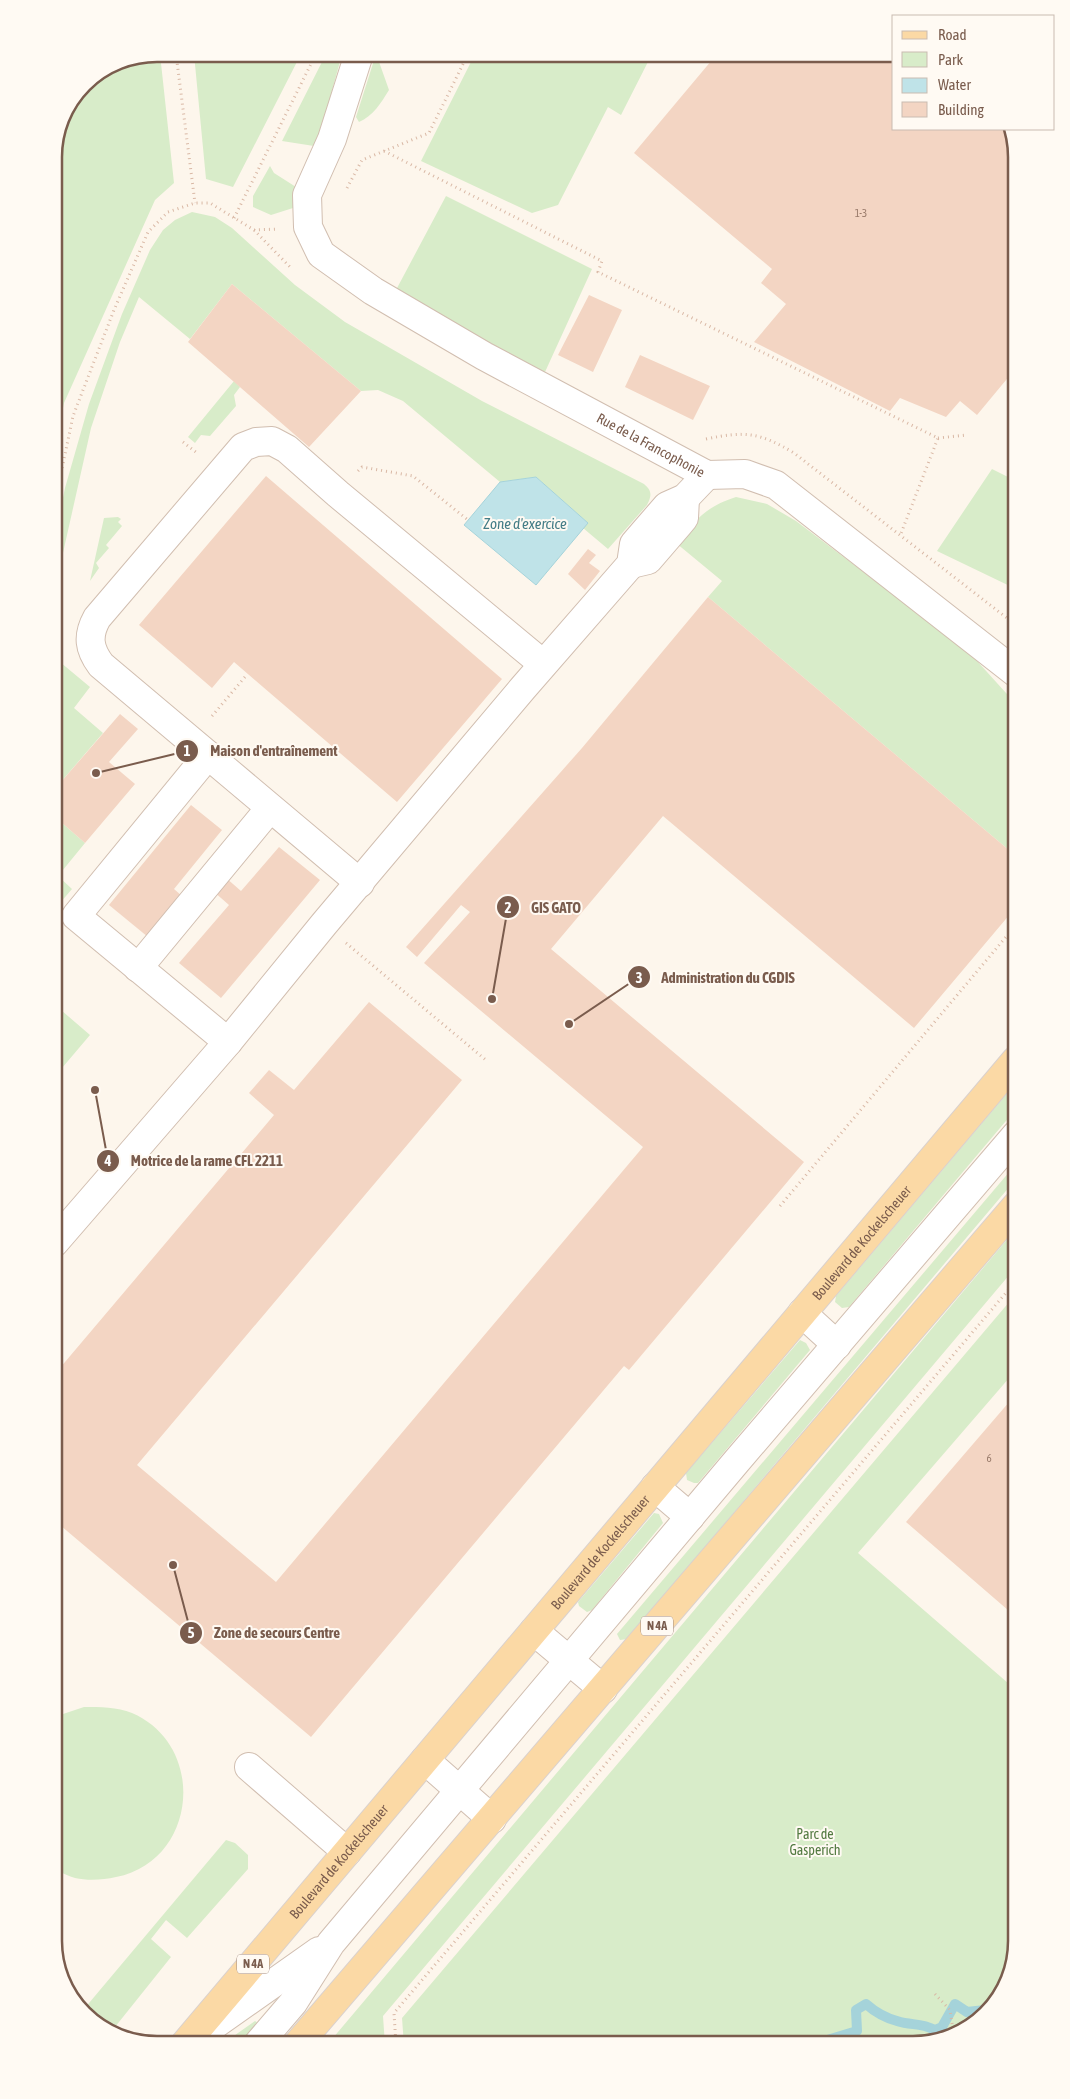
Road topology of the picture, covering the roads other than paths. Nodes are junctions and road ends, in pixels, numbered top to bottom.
1 (355, 63) edge
2 (707, 475) junction
3 (543, 664) junction
4 (1008, 667) edge
5 (208, 755) junction
6 (270, 808) junction
7 (360, 883) junction
8 (138, 968) junction
9 (228, 1042) junction
10 (1008, 1069) edge
11 (1008, 1144) edge
12 (1008, 1215) edge
13 (62, 1233) edge
14 (802, 1313) junction
15 (837, 1345) junction
16 (655, 1487) junction
17 (690, 1517) junction
18 (534, 1631) junction
19 (569, 1660) junction
20 (603, 1689) junction
21 (425, 1760) junction
22 (249, 1767) dead end
23 (460, 1790) junction
24 (492, 1819) junction
25 (347, 1852) junction
26 (331, 1943) junction
27 (193, 2036) edge
28 (198, 2036) edge
29 (265, 2036) edge
30 (305, 2036) edge

1 - 2 lane, Rue de la Francophonie
2 - 3 lane
2 - 4 lane, Rue de la Francophonie
3 - 5 lane
3 - 7 lane
5 - 6 lane
5 - 8 lane
6 - 7 lane
6 - 8 lane
7 - 9 lane
8 - 9 lane
9 - 13 lane
10 - 14 main road, Boulevard de Kockelscheuer / N 4A
11 - 15 lane, Boulevard de Kockelscheuer
12 - 20 main road, N 4A
14 - 15 lane
14 - 16 main road, Boulevard de Kockelscheuer / N 4A
15 - 17 lane, Boulevard de Kockelscheuer
16 - 17 lane
16 - 18 main road, Boulevard de Kockelscheuer / N 4A
17 - 19 lane, Boulevard de Kockelscheuer
18 - 19 lane
18 - 21 main road, Boulevard de Kockelscheuer / N 4A
19 - 20 lane
19 - 23 lane, Boulevard de Kockelscheuer
20 - 24 main road, N 4A
21 - 23 lane
21 - 25 main road, Boulevard de Kockelscheuer / N 4A
22 - 25 lane
23 - 24 lane
23 - 26 lane, Boulevard de Kockelscheuer
24 - 30 main road, N 4A
25 - 27 main road, Boulevard de Kockelscheuer / N 4A
26 - 28 lane, Boulevard de Kockelscheuer
26 - 29 lane, Boulevard de Kockelscheuer

